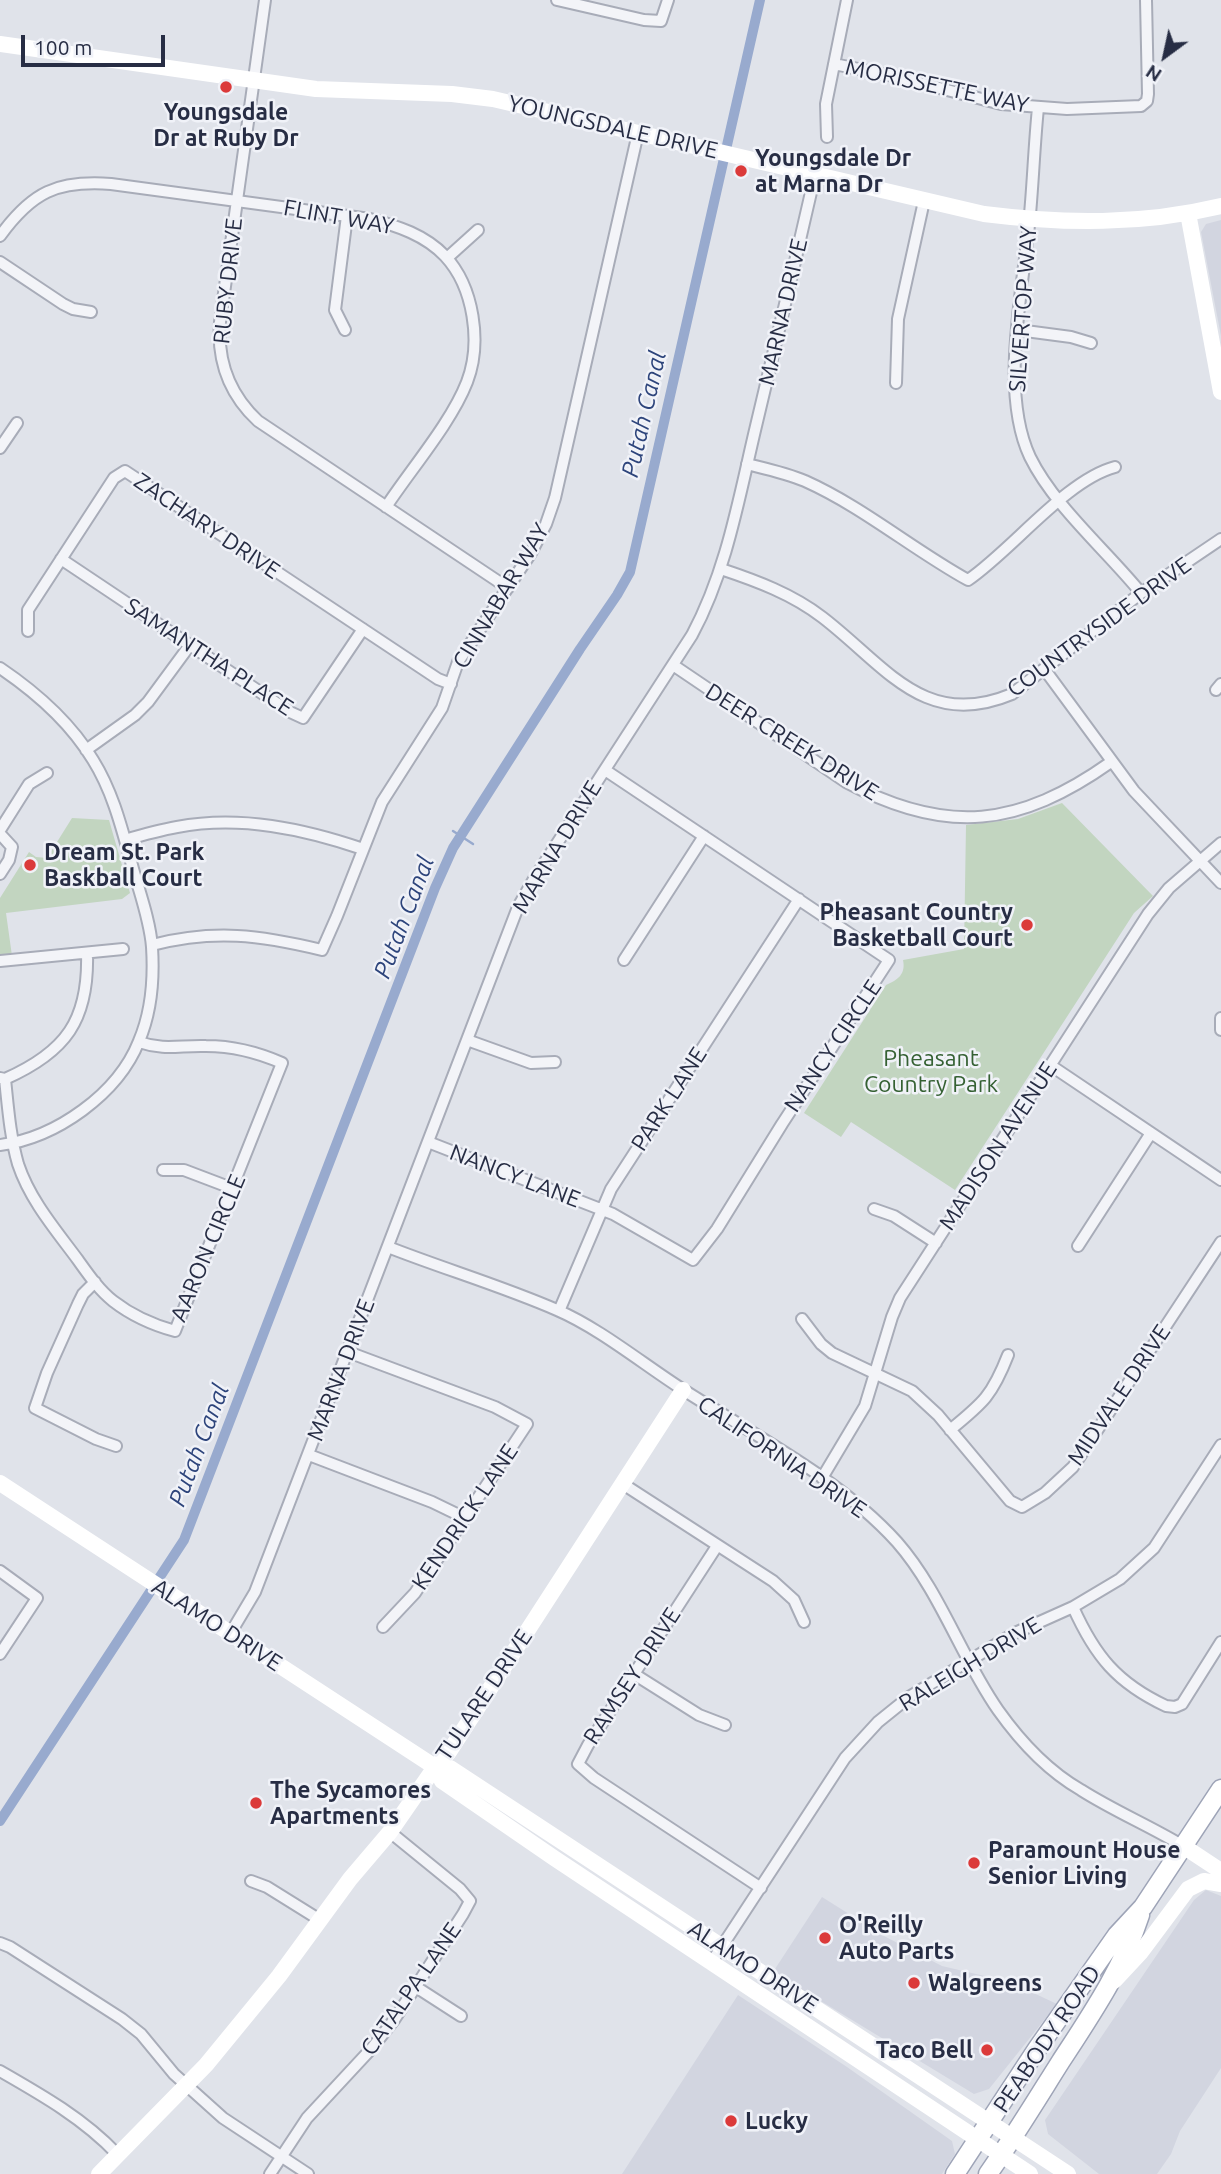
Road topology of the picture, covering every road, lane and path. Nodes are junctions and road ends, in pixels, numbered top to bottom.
1 (265, 0) edge
2 (557, 0) edge
3 (668, 0) edge
4 (847, 0) edge
5 (1146, 0) edge
6 (0, 44) edge
7 (834, 64) junction
8 (254, 80) junction
9 (1038, 108) junction
10 (638, 133) junction
11 (827, 137) dead end
12 (815, 175) junction
13 (236, 201) junction
14 (924, 201) junction
15 (1221, 206) edge
16 (1188, 213) junction
17 (347, 216) junction
18 (1029, 220) junction
19 (478, 230) dead end
20 (0, 236) edge
21 (447, 258) junction
22 (0, 262) edge
23 (91, 312) dead end
24 (345, 330) dead end
25 (1018, 330) junction
26 (1091, 343) dead end
27 (895, 383) dead end
28 (1221, 392) edge
29 (17, 423) dead end
30 (0, 448) edge
31 (747, 464) junction
32 (1115, 467) dead end
33 (1060, 501) junction
34 (386, 507) junction
35 (1221, 540) edge
36 (61, 559) junction
37 (721, 569) junction
38 (508, 588) junction
39 (1141, 593) junction
40 (363, 629) junction
41 (28, 631) dead end
42 (190, 645) junction
43 (673, 666) junction
44 (0, 668) edge
45 (1045, 670) junction
46 (452, 684) junction
47 (86, 750) junction
48 (1111, 762) junction
49 (605, 770) junction
50 (47, 773) dead end
51 (0, 832) edge
52 (704, 836) junction
53 (125, 839) junction
54 (1221, 843) edge
55 (363, 849) junction
56 (1199, 861) junction
57 (0, 874) edge
58 (1221, 883) edge
59 (799, 899) junction
60 (152, 945) junction
61 (123, 949) dead end
62 (87, 953) junction
63 (624, 960) dead end
64 (0, 961) edge
65 (1221, 1018) edge
66 (1221, 1030) edge
67 (467, 1040) junction
68 (139, 1042) junction
69 (555, 1062) dead end
70 (1050, 1065) junction
71 (3, 1079) edge
72 (1151, 1133) junction
73 (428, 1142) junction
74 (13, 1143) junction
75 (0, 1145) edge
76 (163, 1170) dead end
77 (1221, 1180) edge
78 (234, 1188) junction
79 (601, 1209) junction
80 (874, 1209) dead end
81 (1221, 1242) edge
82 (936, 1243) junction
83 (1078, 1246) dead end
84 (388, 1247) junction
85 (95, 1282) junction
86 (559, 1311) junction
87 (802, 1319) dead end
88 (348, 1352) junction
89 (1008, 1355) dead end
90 (876, 1374) junction
91 (683, 1390) junction
92 (950, 1430) junction
93 (1221, 1445) edge
94 (116, 1446) dead end
95 (309, 1455) junction
96 (822, 1478) junction
97 (0, 1483) edge
98 (622, 1484) junction
99 (465, 1518) junction
100 (717, 1546) junction
101 (0, 1571) edge
102 (1073, 1608) junction
103 (804, 1622) dead end
104 (383, 1627) dead end
105 (230, 1634) junction
106 (1221, 1642) edge
107 (0, 1654) edge
108 (969, 1661) junction
109 (635, 1674) junction
110 (725, 1725) dead end
111 (435, 1767) junction
112 (1221, 1789) edge
113 (390, 1832) junction
114 (1183, 1846) junction
115 (1221, 1871) edge
116 (251, 1881) dead end
117 (1221, 1884) edge
118 (761, 1888) junction
119 (1143, 1907) junction
120 (320, 1920) junction
121 (0, 1944) edge
122 (721, 1947) junction
123 (711, 1963) junction
124 (416, 1987) junction
125 (1105, 1990) junction
126 (461, 2016) dead end
127 (0, 2071) edge
128 (187, 2085) junction
129 (990, 2124) junction
130 (1013, 2139) junction
131 (978, 2140) junction
132 (117, 2154) junction
133 (282, 2156) junction
134 (1001, 2156) junction
135 (99, 2174) edge
136 (270, 2174) edge
137 (308, 2174) edge
138 (956, 2174) edge
139 (988, 2174) edge
140 (1030, 2174) edge
141 (1068, 2174) edge

1 - 8 street, RUBY DRIVE
2 - 3 street
4 - 7 street
5 - 9 street, MORISSETTE WAY
6 - 8 street, YOUNGSDALE DRIVE
7 - 9 street, MORISSETTE WAY
7 - 11 street
8 - 10 street, YOUNGSDALE DRIVE
8 - 13 street, RUBY DRIVE
9 - 18 street, SILVERTOP WAY
10 - 12 street, YOUNGSDALE DRIVE
10 - 38 street, CINNABAR WAY
12 - 14 street, YOUNGSDALE DRIVE
12 - 31 street, MARNA DRIVE
13 - 17 street, FLINT WAY
13 - 20 street, FLINT WAY
13 - 34 street, RUBY DRIVE
14 - 18 street, YOUNGSDALE DRIVE
14 - 27 street
15 - 16 street, YOUNGSDALE DRIVE
16 - 18 street, YOUNGSDALE DRIVE
16 - 28 street
17 - 21 street, FLINT WAY
17 - 24 street
18 - 25 street, SILVERTOP WAY
19 - 21 street
21 - 34 street, FLINT WAY
22 - 23 street
25 - 26 street
25 - 33 street, SILVERTOP WAY
29 - 30 street
31 - 33 street
31 - 37 street, MARNA DRIVE
32 - 33 street
33 - 39 street, SILVERTOP WAY
34 - 38 street, RUBY DRIVE
35 - 39 street, COUNTRYSIDE DRIVE
36 - 40 street, ZACHARY DRIVE
36 - 41 street, ZACHARY DRIVE
36 - 42 street, SAMANTHA PLACE
37 - 43 street, MARNA DRIVE
37 - 45 street, COUNTRYSIDE DRIVE
38 - 46 street, CINNABAR WAY
39 - 45 street, COUNTRYSIDE DRIVE
40 - 42 street, SAMANTHA PLACE
40 - 46 street, ZACHARY DRIVE
42 - 47 street
43 - 48 street, DEER CREEK DRIVE
43 - 49 street, MARNA DRIVE
44 - 47 street
45 - 48 street
46 - 55 street, CINNABAR WAY
47 - 53 street
48 - 56 street
49 - 52 street, NANCY CIRCLE
49 - 67 street, MARNA DRIVE
50 - 51 street
51 - 57 street
52 - 59 street, NANCY CIRCLE
52 - 63 street
53 - 55 street
53 - 60 street
54 - 56 street, MADISON AVENUE
55 - 60 street, CINNABAR WAY
56 - 58 street
56 - 70 street, MADISON AVENUE
59 - 79 street, PARK LANE
59 - 79 street, NANCY CIRCLE
60 - 68 street
61 - 62 street
62 - 64 street
62 - 71 street
65 - 66 street
67 - 69 street
67 - 73 street, MARNA DRIVE
68 - 74 street
68 - 78 street, AARON CIRCLE
70 - 72 street
70 - 82 street, MADISON AVENUE
71 - 74 street, AARON CIRCLE
72 - 77 street
72 - 83 street
73 - 79 street, NANCY LANE
73 - 84 street, MARNA DRIVE
74 - 75 street
74 - 85 street, AARON CIRCLE
76 - 78 street
78 - 85 street, AARON CIRCLE
79 - 86 street, PARK LANE
80 - 82 street
81 - 92 street, MIDVALE DRIVE
82 - 90 street, MADISON AVENUE
84 - 86 street, CALIFORNIA DRIVE
84 - 88 street, MARNA DRIVE
85 - 94 street
86 - 91 street, CALIFORNIA DRIVE
87 - 90 street, MIDVALE DRIVE
88 - 95 street, MARNA DRIVE
88 - 99 street, KENDRICK LANE
89 - 92 street
90 - 92 street, MIDVALE DRIVE
90 - 96 street, MADISON AVENUE
91 - 96 street, CALIFORNIA DRIVE
91 - 98 street, TULARE DRIVE
93 - 102 street, RALEIGH DRIVE
95 - 99 street
95 - 105 street, MARNA DRIVE
96 - 108 street, CALIFORNIA DRIVE
97 - 105 street, ALAMO DRIVE
98 - 100 street
98 - 111 street, TULARE DRIVE
99 - 104 street, KENDRICK LANE
100 - 103 street
100 - 109 street, RAMSEY DRIVE
101 - 107 street
102 - 106 street
102 - 108 street, RALEIGH DRIVE
105 - 111 street, ALAMO DRIVE
108 - 114 street, CALIFORNIA DRIVE
108 - 118 street, RALEIGH DRIVE
109 - 110 street
109 - 118 street, RAMSEY DRIVE
111 - 113 street, TULARE DRIVE
111 - 122 street, ALAMO DRIVE
111 - 123 street, ALAMO DRIVE
112 - 114 main road, PEABODY ROAD
113 - 120 street, TULARE DRIVE
113 - 124 street, CATALPA LANE
114 - 115 street, CALIFORNIA DRIVE
114 - 119 main road, PEABODY ROAD
116 - 120 street
117 - 125 street
118 - 122 street, RALEIGH DRIVE
119 - 125 main road, PEABODY ROAD
119 - 129 main road, PEABODY ROAD
120 - 128 street, TULARE DRIVE
121 - 128 street
122 - 123 street, RALEIGH DRIVE
122 - 129 street, ALAMO DRIVE
123 - 131 street, ALAMO DRIVE
124 - 126 street
124 - 133 street, CATALPA LANE
125 - 130 main road, PEABODY ROAD
127 - 132 street
128 - 132 street, TULARE DRIVE
128 - 133 street
129 - 130 street, ALAMO DRIVE
129 - 131 main road, PEABODY ROAD
130 - 134 main road, PEABODY ROAD
130 - 141 street, ALAMO DRIVE
131 - 134 street, ALAMO DRIVE
131 - 138 main road, PEABODY ROAD
132 - 135 street, TULARE DRIVE
133 - 136 street, CATALPA LANE
133 - 137 street
134 - 139 main road, PEABODY ROAD
134 - 140 street, ALAMO DRIVE

